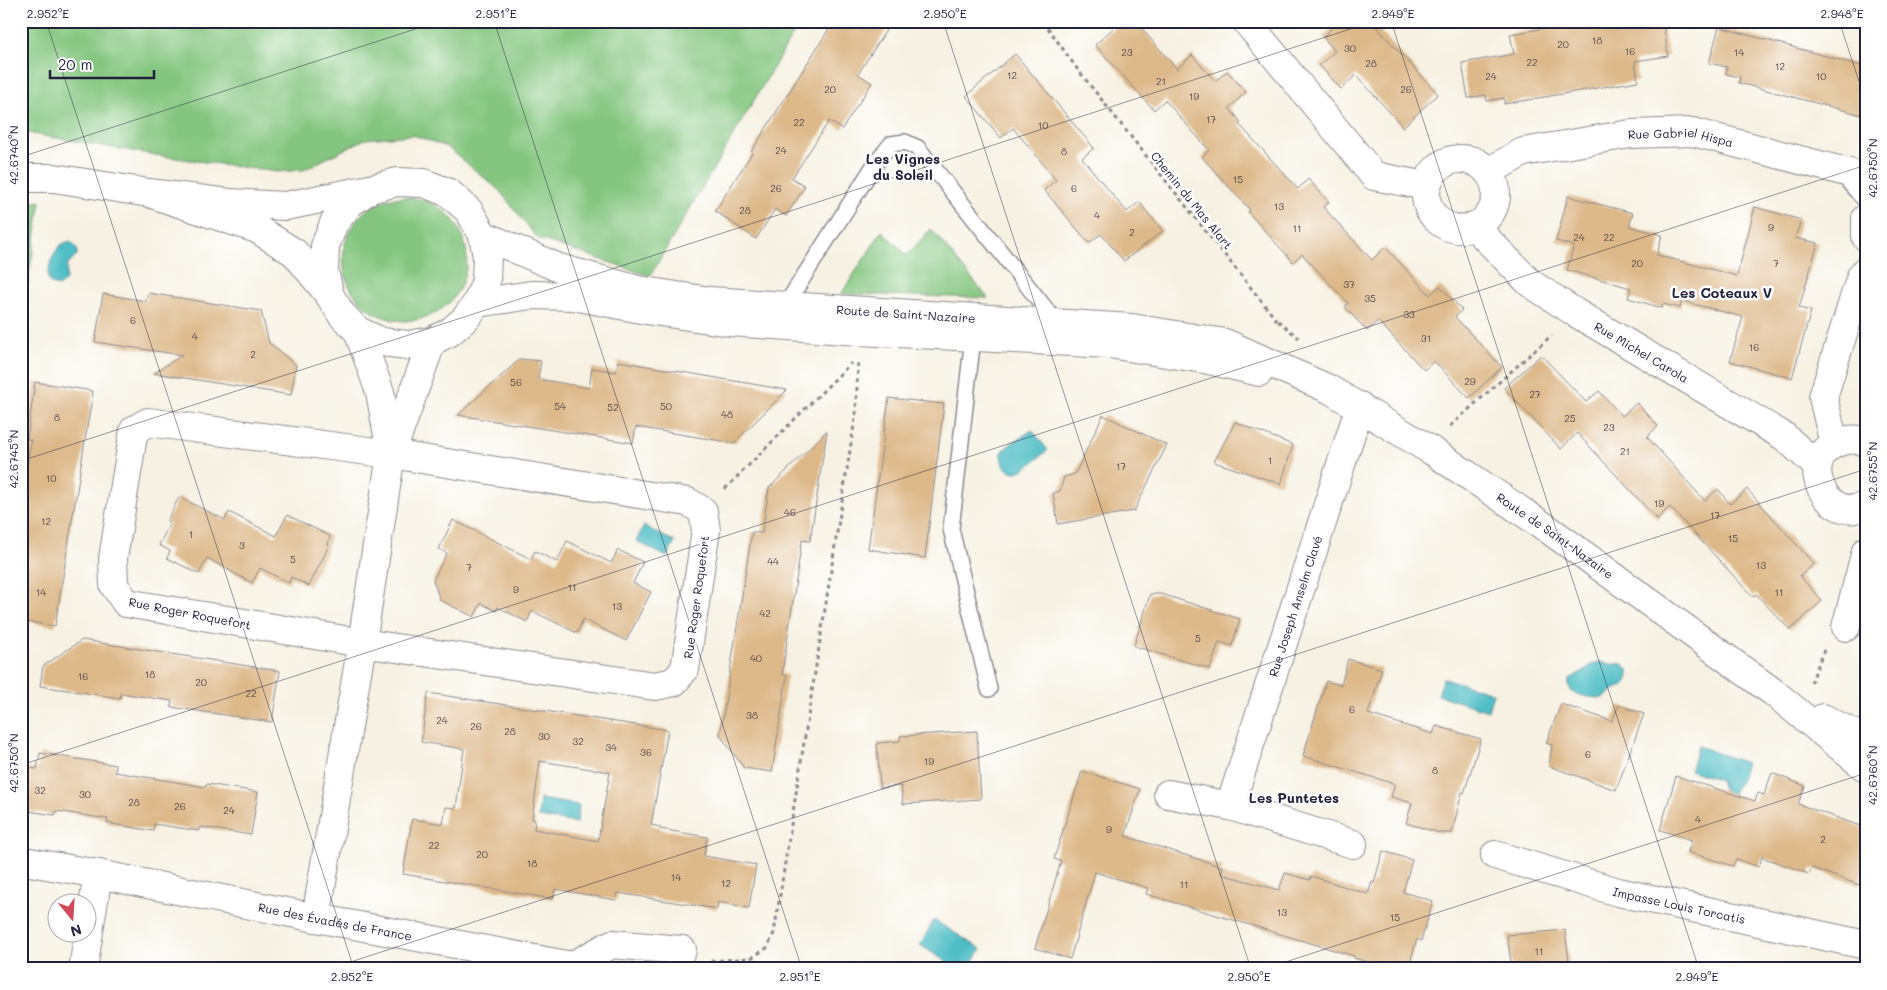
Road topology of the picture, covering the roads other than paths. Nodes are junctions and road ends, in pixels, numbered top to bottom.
1 (1246, 21) edge
2 (1488, 172) junction
3 (21, 178) edge
4 (1426, 186) junction
5 (370, 189) junction
6 (1866, 192) edge
7 (149, 193) junction
8 (1866, 218) edge
9 (1474, 226) junction
10 (483, 234) junction
11 (1866, 237) edge
12 (1866, 270) edge
13 (330, 296) junction
14 (477, 303) junction
15 (786, 306) junction
16 (1057, 323) junction
17 (358, 331) junction
18 (973, 337) junction
19 (432, 341) junction
20 (1329, 389) junction
21 (1360, 406) junction
22 (1866, 442) edge
23 (1834, 444) junction
24 (391, 454) junction
25 (1817, 466) junction
26 (1864, 512) edge
27 (1866, 552) edge
28 (1846, 627) road end
29 (362, 643) junction
30 (989, 689) dead end
31 (1773, 692) junction
32 (1866, 740) edge
33 (1866, 768) edge
34 (1168, 794) dead end
35 (1230, 806) junction
36 (1353, 844) dead end
37 (1495, 855) dead end
38 (24, 861) dead end
39 (98, 874) junction
40 (316, 918) junction
41 (1866, 945) edge
42 (682, 950) road end
43 (575, 967) edge
44 (83, 969) edge

1 - 4 street
2 - 4 street
2 - 6 street, Rue Gabriel Hispa
2 - 9 street
3 - 7 street
4 - 9 street
5 - 7 street
5 - 10 street
5 - 13 street
7 - 13 street
8 - 11 street
9 - 25 street, Rue Michel Carola
10 - 14 street
10 - 15 street, Route de Saint-Nazaire
12 - 23 street
13 - 17 street
14 - 18 street, Route de Saint-Nazaire
14 - 19 street
15 - 16 street, Route de Saint-Nazaire
15 - 16 lane
16 - 20 street, Route de Saint-Nazaire
17 - 19 street
17 - 24 street
18 - 20 street, Route de Saint-Nazaire
18 - 30 lane
19 - 24 street
20 - 21 street, Route de Saint-Nazaire
21 - 31 street, Route de Saint-Nazaire
21 - 35 street, Rue Joseph Anselm Clavé
22 - 23 street
23 - 25 street
24 - 29 street
24 - 29 street, Rue Roger Roquefort
24 - 29 street, Rue Roger Roquefort
25 - 26 street
27 - 28 street
29 - 40 street
31 - 32 street, Route de Saint-Nazaire
31 - 33 street, Route de Saint-Nazaire
34 - 35 street
35 - 36 street
37 - 41 street, Impasse Louis Torcatis
38 - 39 street, Rue des Évadés de France
39 - 40 street, Rue des Évadés de France
39 - 44 street
40 - 43 street, Rue des Évadés de France
42 - 43 street, Rue des Évadés de France

